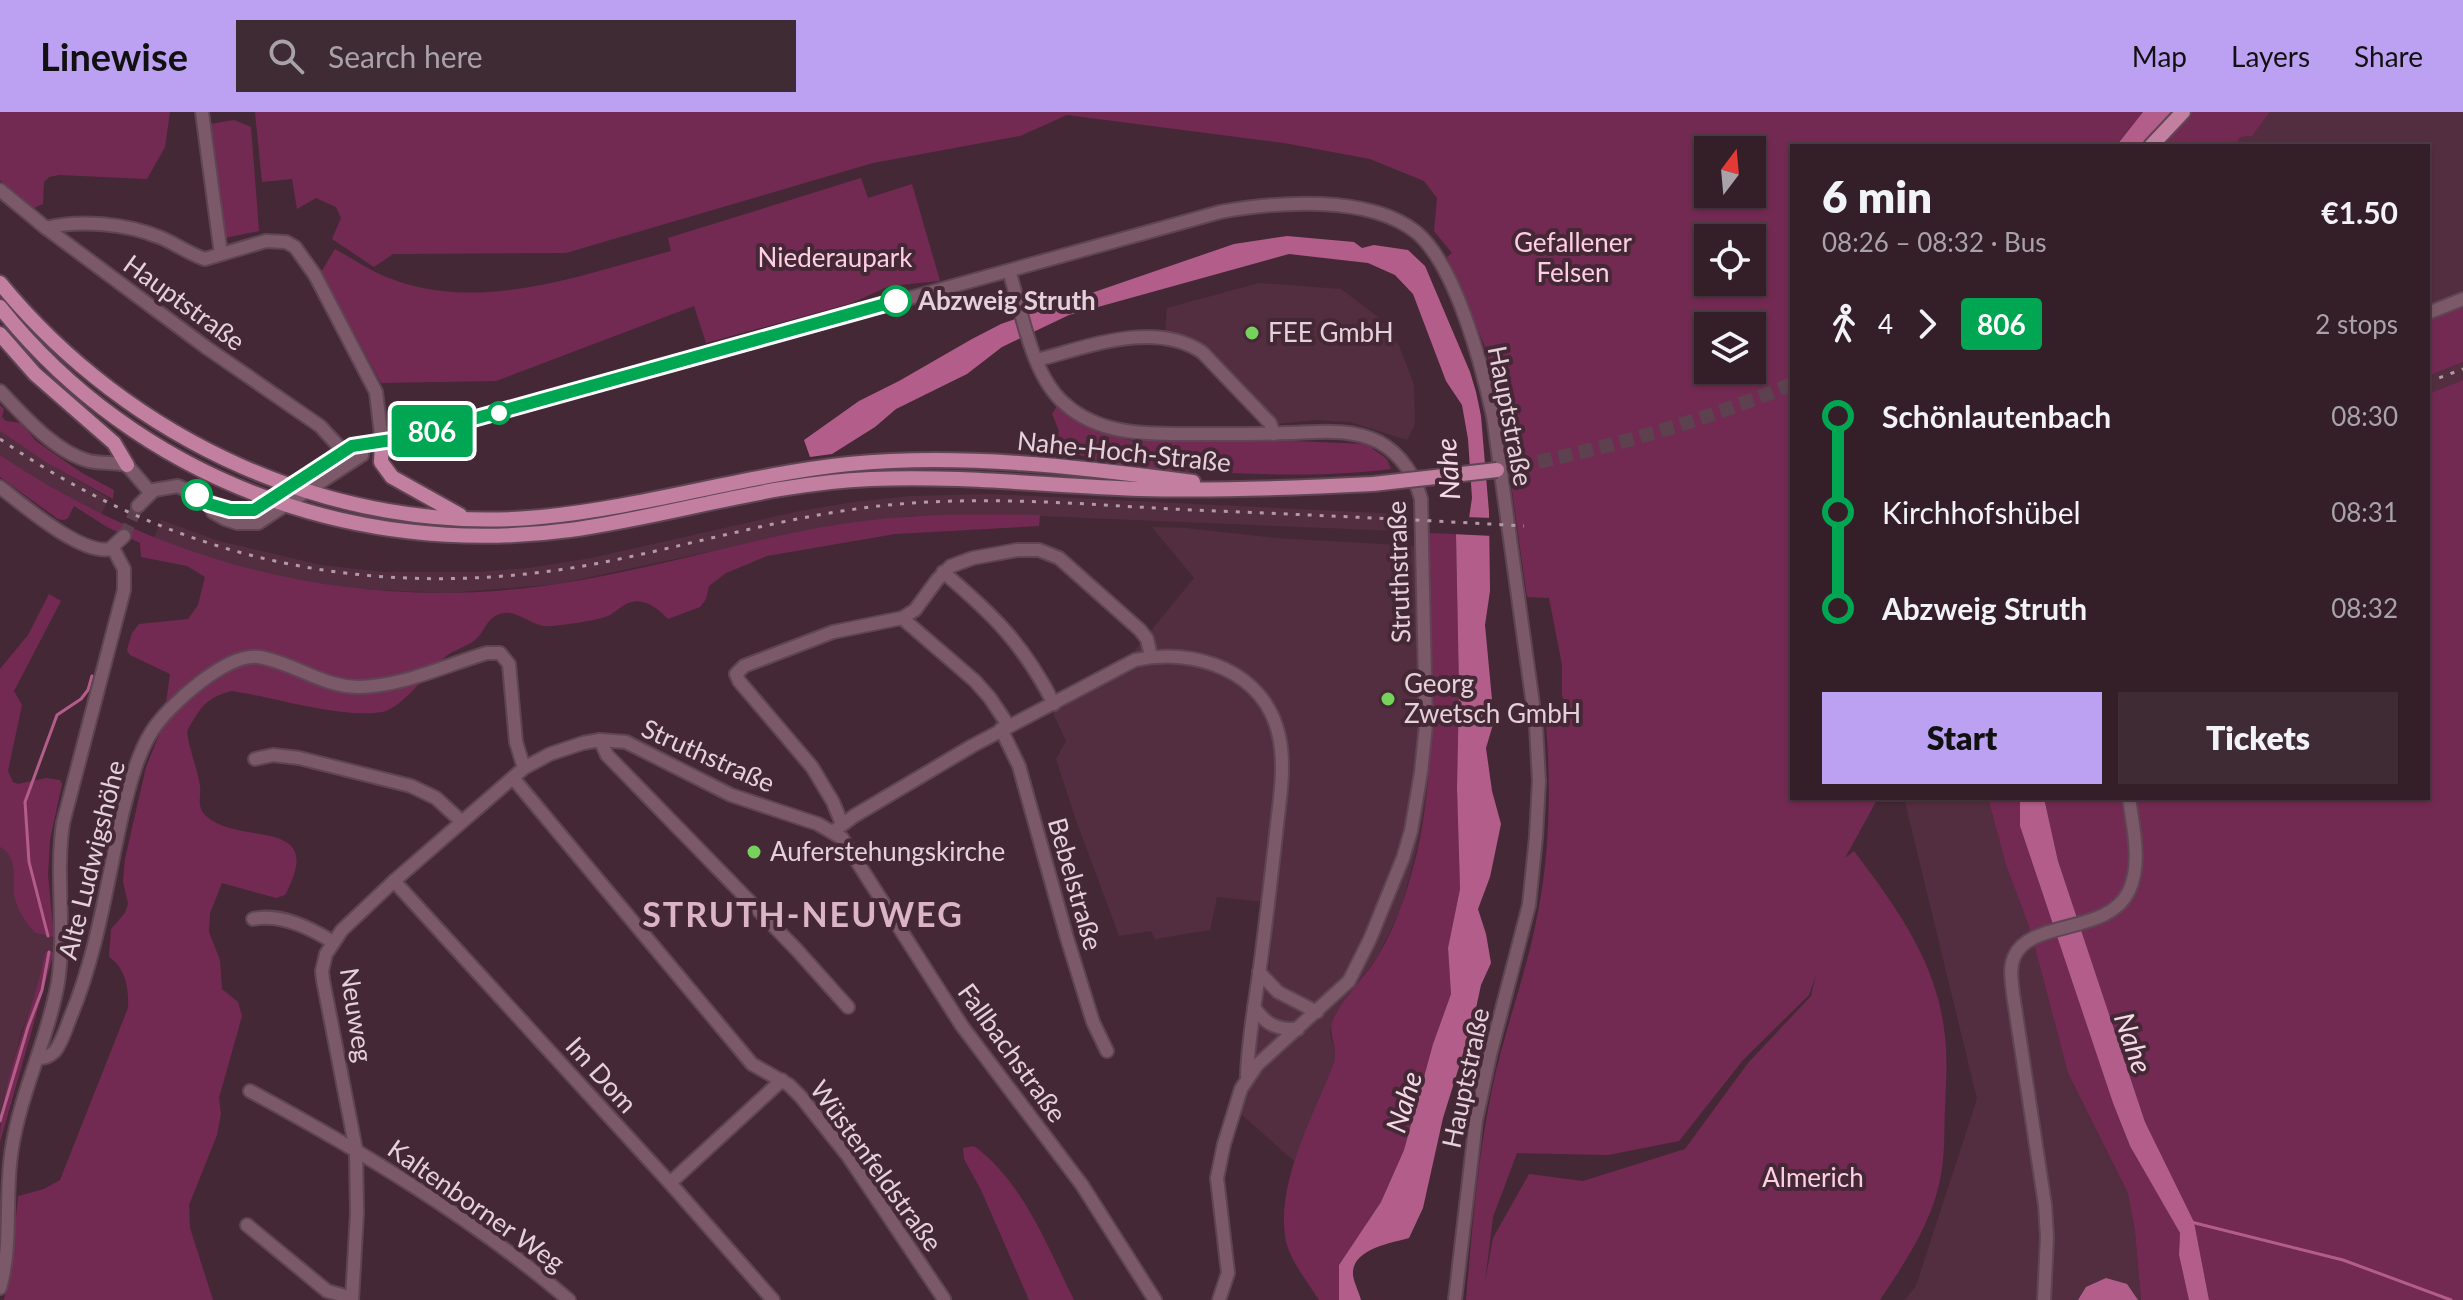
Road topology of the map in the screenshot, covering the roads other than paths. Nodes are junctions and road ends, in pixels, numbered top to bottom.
1 (202, 112) edge
2 (2183, 112) edge
3 (2153, 144) edge
4 (0, 190) edge
5 (46, 228) junction
6 (221, 254) junction
7 (1009, 271) junction
8 (0, 283) edge
9 (2463, 299) edge
10 (0, 307) edge
11 (2430, 312) edge
12 (0, 334) edge
13 (1035, 355) junction
14 (0, 391) edge
15 (1274, 434) junction
16 (382, 443) junction
17 (343, 451) junction
18 (362, 455) junction
19 (127, 465) junction
20 (1497, 470) tunnel mouth
21 (291, 485) junction
22 (0, 487) edge
23 (1243, 488) junction
24 (309, 491) junction
25 (150, 492) junction
26 (271, 499) junction
27 (209, 504) junction
28 (287, 505) junction
29 (138, 506) tunnel mouth
30 (468, 519) junction
31 (124, 536) tunnel mouth
32 (113, 548) junction
33 (943, 572) junction
34 (902, 618) junction
35 (1151, 656) junction
36 (1054, 704) junction
37 (1005, 727) junction
38 (600, 740) junction
39 (562, 750) joint
40 (255, 759) dead end
41 (524, 768) junction
42 (513, 778) junction
43 (2129, 800) edge
44 (461, 821) junction
45 (838, 828) junction
46 (394, 881) junction
47 (253, 919) dead end
48 (333, 942) junction
49 (1259, 972) junction
50 (848, 1007) dead end
51 (1254, 1007) junction
52 (1317, 1012) junction
53 (1298, 1029) junction
54 (1107, 1051) dead end
55 (39, 1058) junction
56 (1247, 1077) junction
57 (782, 1080) junction
58 (250, 1091) dead end
59 (356, 1150) junction
60 (670, 1183) junction
61 (247, 1225) dead end
62 (0, 1288) edge
63 (352, 1299) edge
64 (944, 1299) edge
65 (569, 1300) edge
66 (773, 1300) edge
67 (1155, 1300) edge
68 (1219, 1300) edge
69 (1455, 1300) edge
70 (2044, 1300) edge

1 - 6 street
2 - 3 main road
4 - 5 street, Hauptstraße
5 - 6 street
5 - 17 street, Hauptstraße
6 - 16 street
7 - 13 street, Struthstraße
7 - 16 street, Hauptstraße
7 - 69 street, Hauptstraße
8 - 21 main road, Nahe-Hoch-Straße
9 - 11 street
10 - 26 main road, Nahe-Hoch-Straße
12 - 19 main road
13 - 15 street, Struthstraße
13 - 15 street
14 - 19 street
15 - 52 street, Struthstraße
16 - 17 street, Hauptstraße
16 - 18 street, Hauptstraße
16 - 30 main road
17 - 18 street
17 - 21 street, Hauptstraße
18 - 24 street, Hauptstraße
19 - 25 street
20 - 23 main road, bridge
21 - 24 main road, Nahe-Hoch-Straße
21 - 26 street, Hauptstraße
22 - 32 street
23 - 28 main road, Nahe-Hoch-Straße
23 - 30 main road, Nahe-Hoch-Straße
24 - 28 street, Hauptstraße
24 - 30 main road, Nahe-Hoch-Straße
25 - 27 street
25 - 29 street
26 - 27 street, Hauptstraße
26 - 28 main road, Nahe-Hoch-Straße
27 - 28 street, Hauptstraße
31 - 32 street
32 - 55 street
33 - 34 street
33 - 35 street
33 - 36 street
34 - 37 street, Bebelstraße
34 - 45 street
35 - 36 street
35 - 49 street
36 - 37 street
37 - 45 street
37 - 54 street, Bebelstraße
38 - 39 street, Struthstraße
38 - 45 street, Struthstraße
38 - 50 street
39 - 41 street, Neuweg
40 - 44 street
41 - 42 street, Neuweg
41 - 55 street, Alte Ludwigshöhe
42 - 44 street, Neuweg
42 - 57 street, Wüstenfeldstraße
43 - 70 street
44 - 46 street, Neuweg
45 - 67 street, Fallbachstraße
46 - 48 street, Neuweg
46 - 60 street, Im Dom
47 - 48 street
48 - 59 street, Neuweg
49 - 51 street
49 - 52 street
51 - 53 street
51 - 56 street
52 - 53 street, Struthstraße
53 - 56 street
55 - 62 street
56 - 68 street
57 - 60 street
57 - 64 street, Wüstenfeldstraße
58 - 59 street, Kaltenborner Weg
59 - 63 street, Neuweg
59 - 65 street, Kaltenborner Weg
60 - 66 street, Im Dom
61 - 63 street

